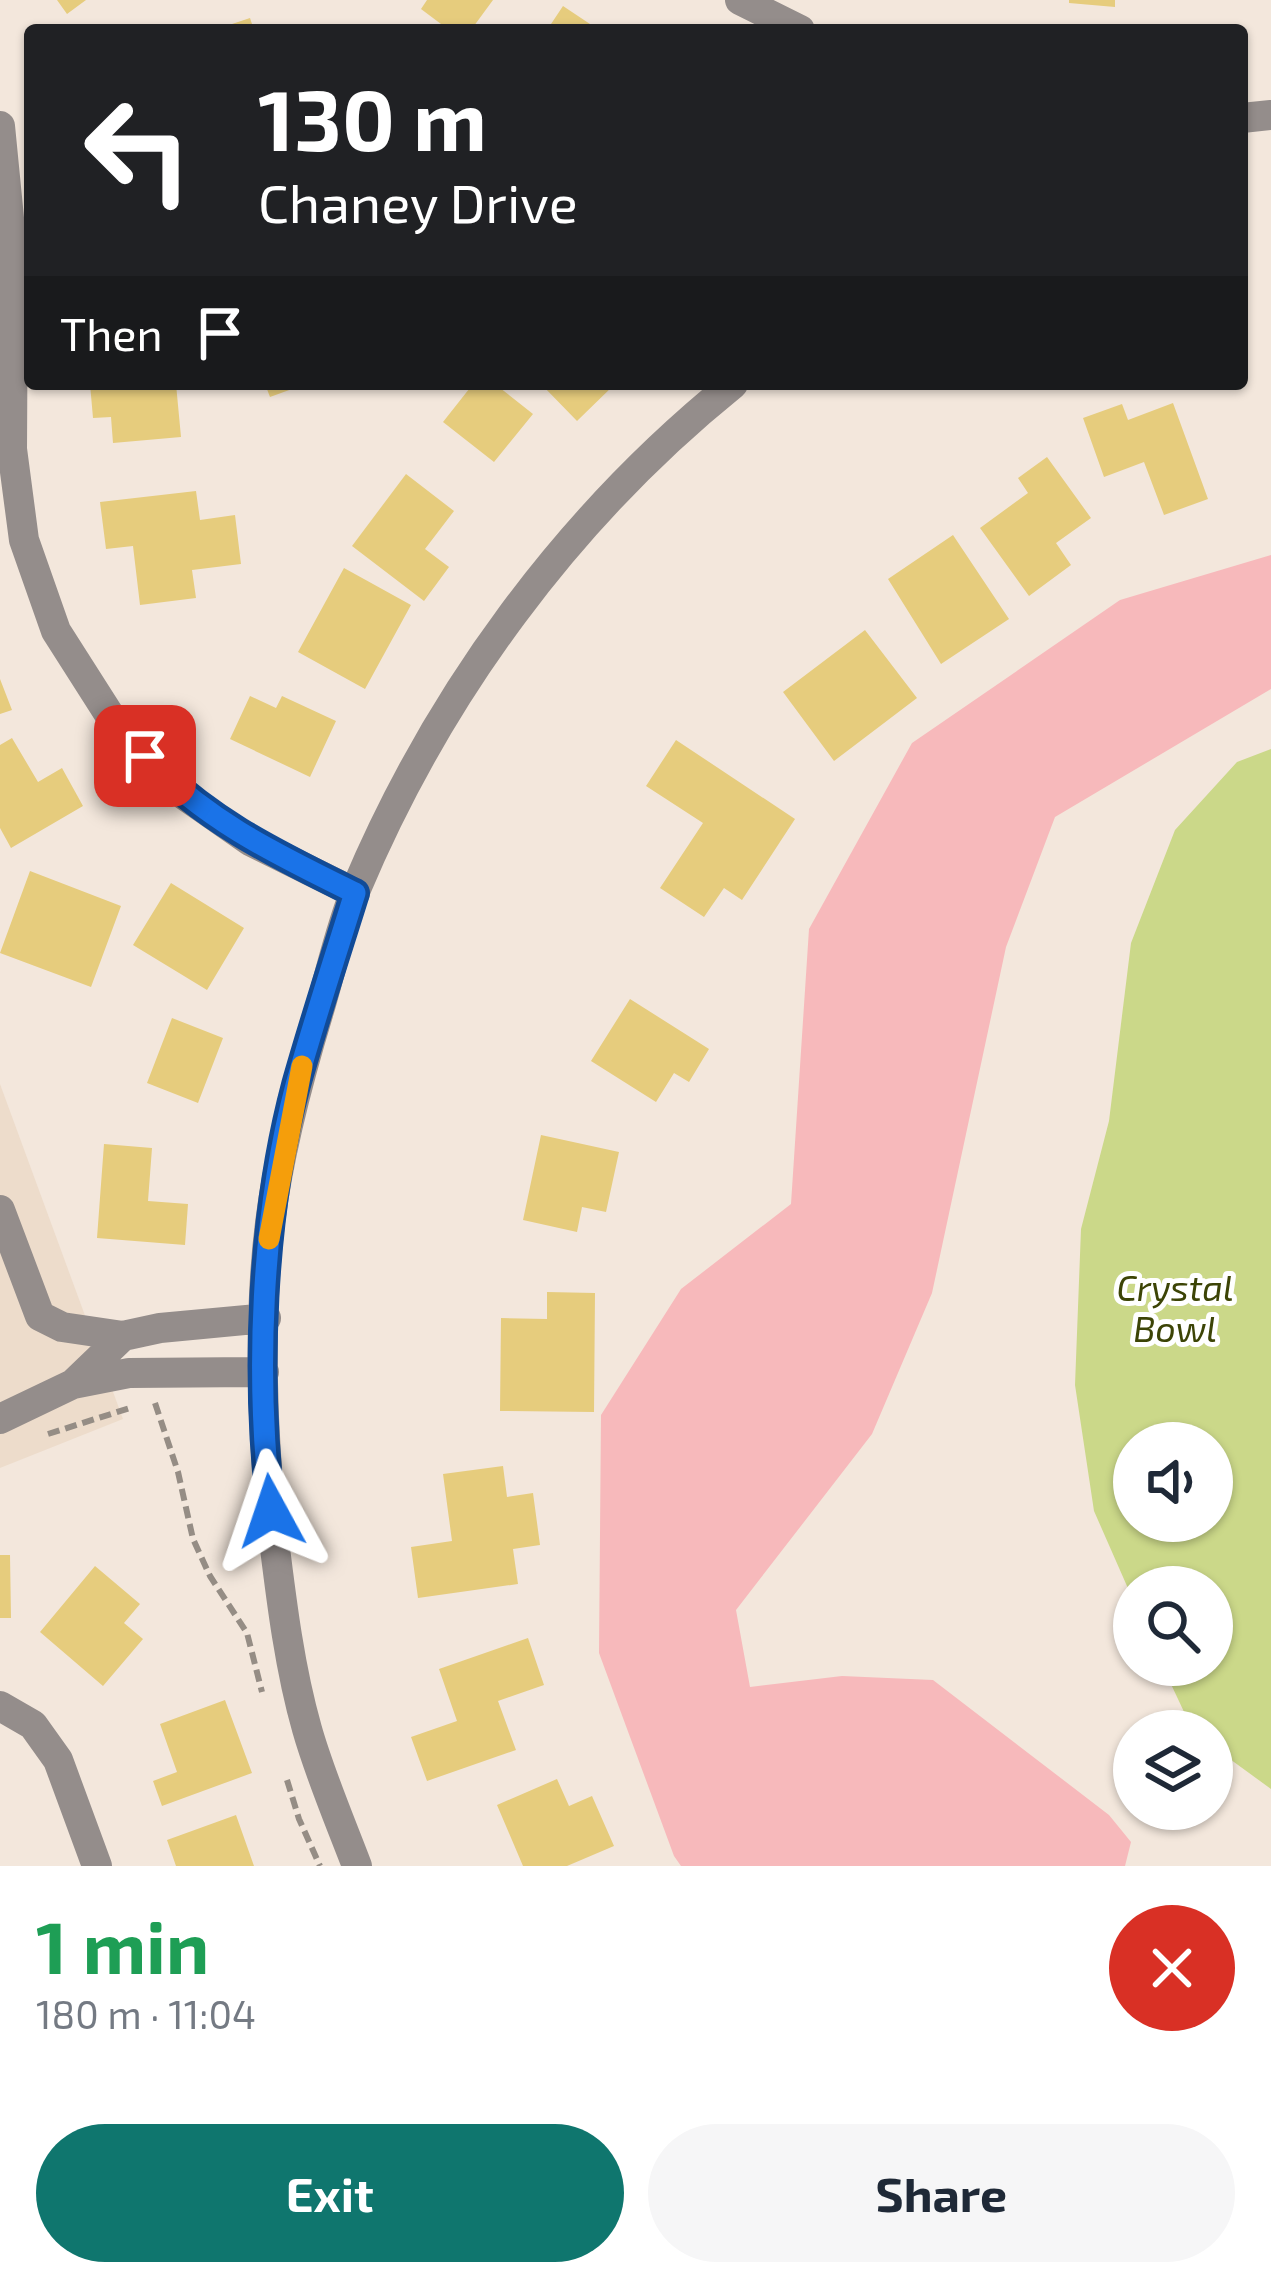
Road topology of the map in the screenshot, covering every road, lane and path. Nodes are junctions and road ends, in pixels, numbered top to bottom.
1 (740, 0) edge
2 (788, 24) edge
3 (0, 126) edge
4 (22, 259) edge
5 (726, 390) edge
6 (355, 893) junction
7 (0, 1210) edge
8 (266, 1318) junction
9 (124, 1336) junction
10 (264, 1372) junction
11 (73, 1384) junction
12 (0, 1419) edge
13 (40, 1437) dead end
14 (247, 1633) dead end
15 (0, 1706) edge
16 (97, 1866) edge
17 (357, 1866) edge

1 - 2 street
3 - 4 street
4 - 6 street
5 - 6 street
6 - 8 street
7 - 9 street
8 - 9 street
8 - 10 street
9 - 11 street
10 - 11 street
10 - 17 street
11 - 12 street
13 - 14 path
15 - 16 street

